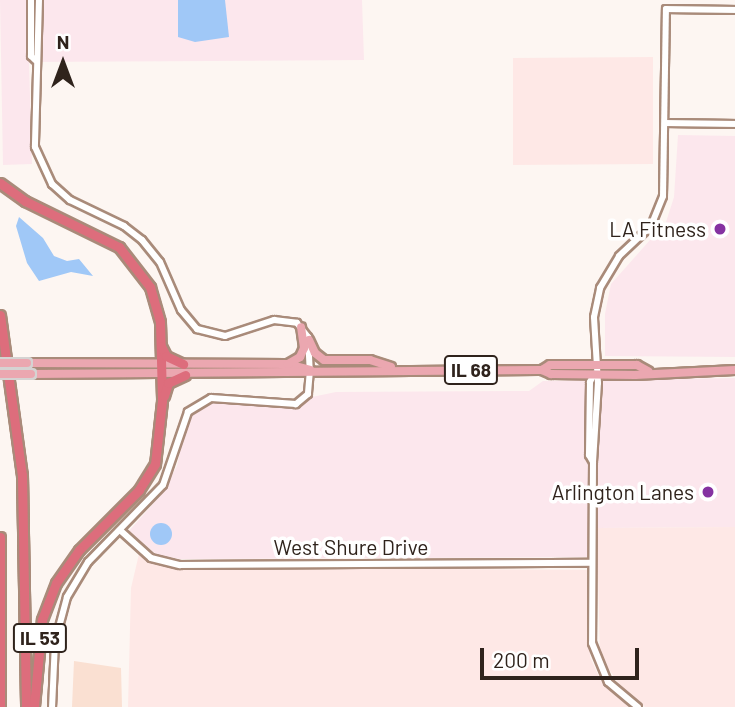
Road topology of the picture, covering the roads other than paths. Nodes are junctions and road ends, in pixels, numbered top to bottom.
1 (31, 0) edge
2 (38, 0) edge
3 (712, 0) edge
4 (712, 9) junction
5 (735, 10) edge
6 (35, 60) junction
7 (667, 123) junction
8 (735, 124) edge
9 (0, 183) edge
10 (0, 316) edge
11 (301, 327) junction
12 (309, 340) junction
13 (160, 344) junction
14 (0, 363) edge
15 (183, 364) junction
16 (288, 364) junction
17 (160, 369) junction
18 (594, 369) junction
19 (310, 370) junction
20 (401, 370) junction
21 (735, 370) edge
22 (0, 374) edge
23 (185, 375) junction
24 (162, 401) junction
25 (121, 531) junction
26 (0, 537) edge
27 (592, 563) junction
28 (1, 707) edge
29 (26, 707) edge
30 (34, 707) edge
31 (51, 707) edge
32 (638, 707) edge

1 - 6 street
2 - 6 street
3 - 4 street
4 - 5 street
4 - 7 street
6 - 11 street
7 - 8 street
7 - 18 street
9 - 13 highway
10 - 29 highway
11 - 12 street
11 - 16 main road
12 - 19 street
12 - 20 main road
13 - 15 highway
13 - 17 highway
14 - 17 main road, bridge
15 - 16 main road, IL 68
15 - 17 main road, IL 68
16 - 19 main road, IL 68
17 - 22 main road, IL 68, bridge
17 - 23 main road, IL 68
17 - 24 highway, IL 53
18 - 20 main road, IL 68
18 - 21 main road, IL 68
18 - 27 street
19 - 20 main road, IL 68
19 - 23 main road, IL 68
19 - 25 street
23 - 24 highway
24 - 30 highway, IL 53
25 - 27 street, West Shure Drive
25 - 31 street
26 - 28 highway
27 - 32 street

